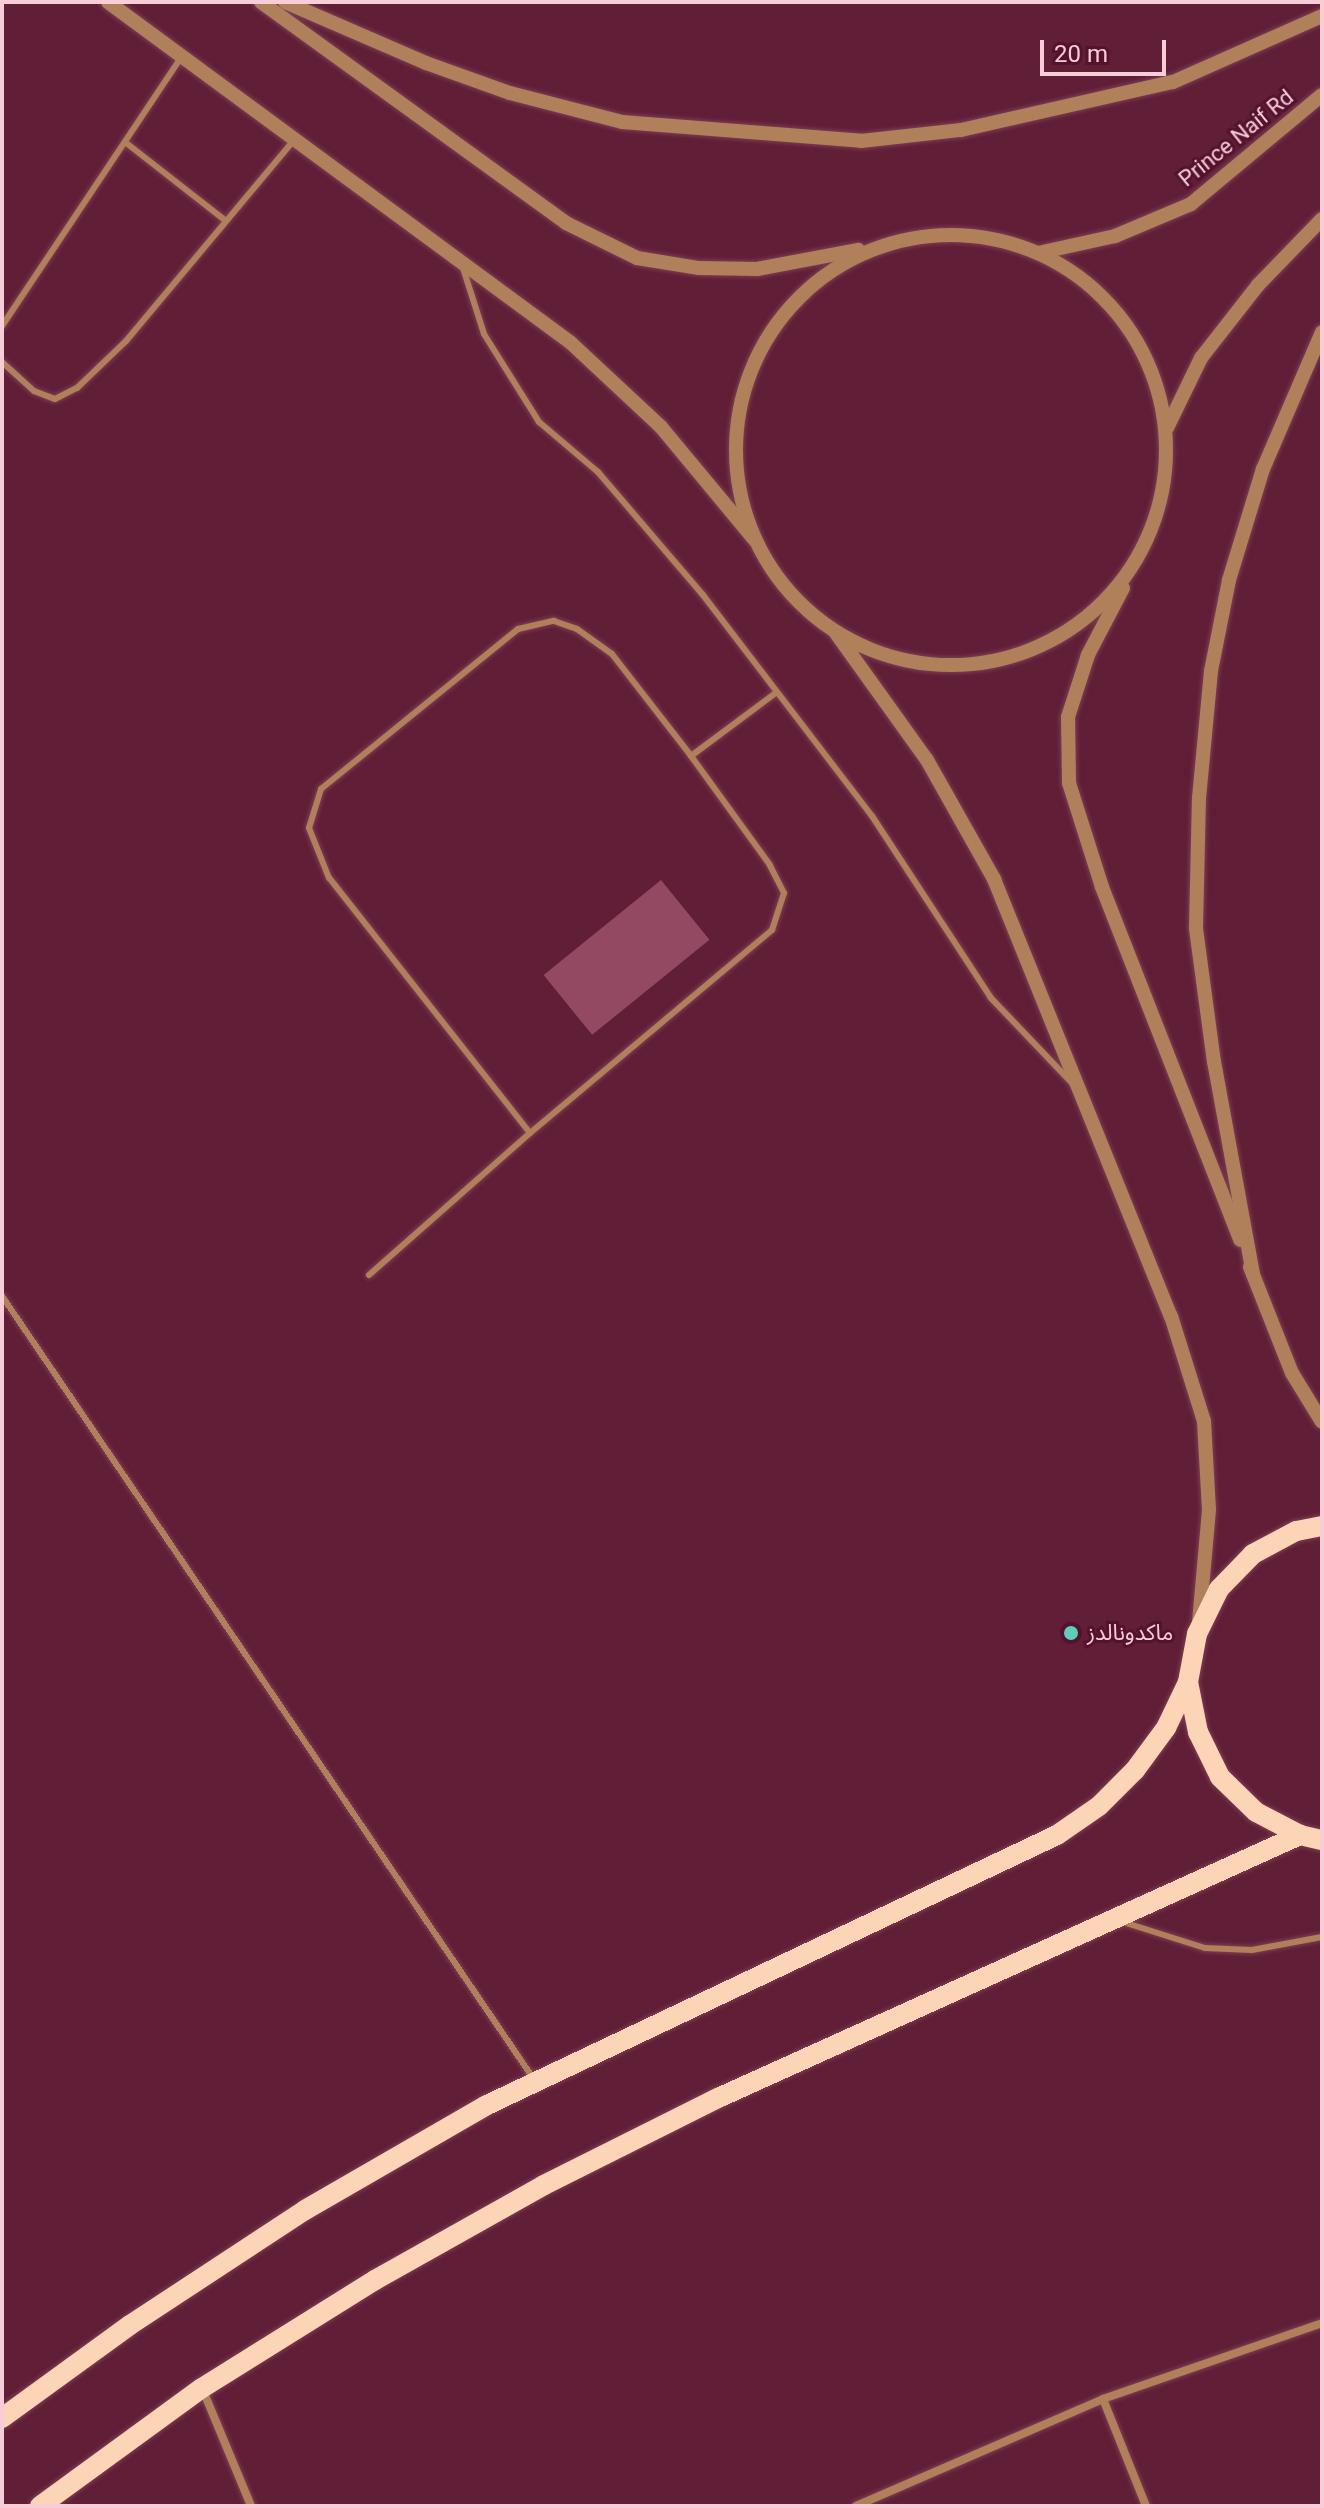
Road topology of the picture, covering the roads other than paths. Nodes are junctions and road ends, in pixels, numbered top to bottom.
1 (108, 2) edge
2 (261, 2) edge
3 (285, 2) edge
4 (1322, 16) edge
5 (182, 56) junction
6 (1322, 95) edge
7 (295, 138) junction
8 (125, 142) junction
9 (1322, 219) edge
10 (226, 221) junction
11 (878, 247) junction
12 (1038, 253) junction
13 (460, 257) junction
14 (2, 326) edge
15 (1322, 332) edge
16 (2, 362) edge
17 (1167, 428) junction
18 (757, 544) junction
19 (1131, 573) junction
20 (832, 626) junction
21 (777, 692) junction
22 (691, 756) junction
23 (1085, 1097) junction
24 (530, 1133) junction
25 (1253, 1274) junction
26 (369, 1275) dead end
27 (2, 1296) edge
28 (1322, 1422) edge
29 (1322, 1526) edge
30 (1197, 1634) junction
31 (1188, 1682) junction
32 (1300, 1835) junction
33 (1322, 1840) edge
34 (1116, 1919) junction
35 (1322, 1937) edge
36 (535, 2081) junction
37 (1322, 2323) edge
38 (202, 2388) junction
39 (1103, 2399) junction
40 (2, 2418) edge
41 (40, 2506) edge
42 (251, 2506) edge
43 (856, 2506) edge
44 (1146, 2506) edge

1 - 5 street
2 - 11 street
3 - 4 street
5 - 7 street
5 - 8 lane
6 - 12 street, Prince Naif Rd
7 - 10 lane
7 - 13 street
8 - 10 lane
8 - 14 lane
9 - 17 street
10 - 16 lane
11 - 12 street
11 - 18 street
12 - 17 street
13 - 18 street
13 - 21 lane
15 - 25 street
17 - 19 street
18 - 20 street
19 - 20 street
19 - 25 street
20 - 23 street
21 - 22 lane
21 - 23 lane
22 - 24 lane
22 - 24 lane
23 - 30 street
24 - 26 lane
25 - 28 street
27 - 36 lane
29 - 30 main road
30 - 31 main road
31 - 32 main road
31 - 36 main road
32 - 33 main road
32 - 34 main road
34 - 35 lane
34 - 38 main road
36 - 40 main road
37 - 39 street
38 - 41 main road
38 - 42 street
39 - 43 street
39 - 44 street

